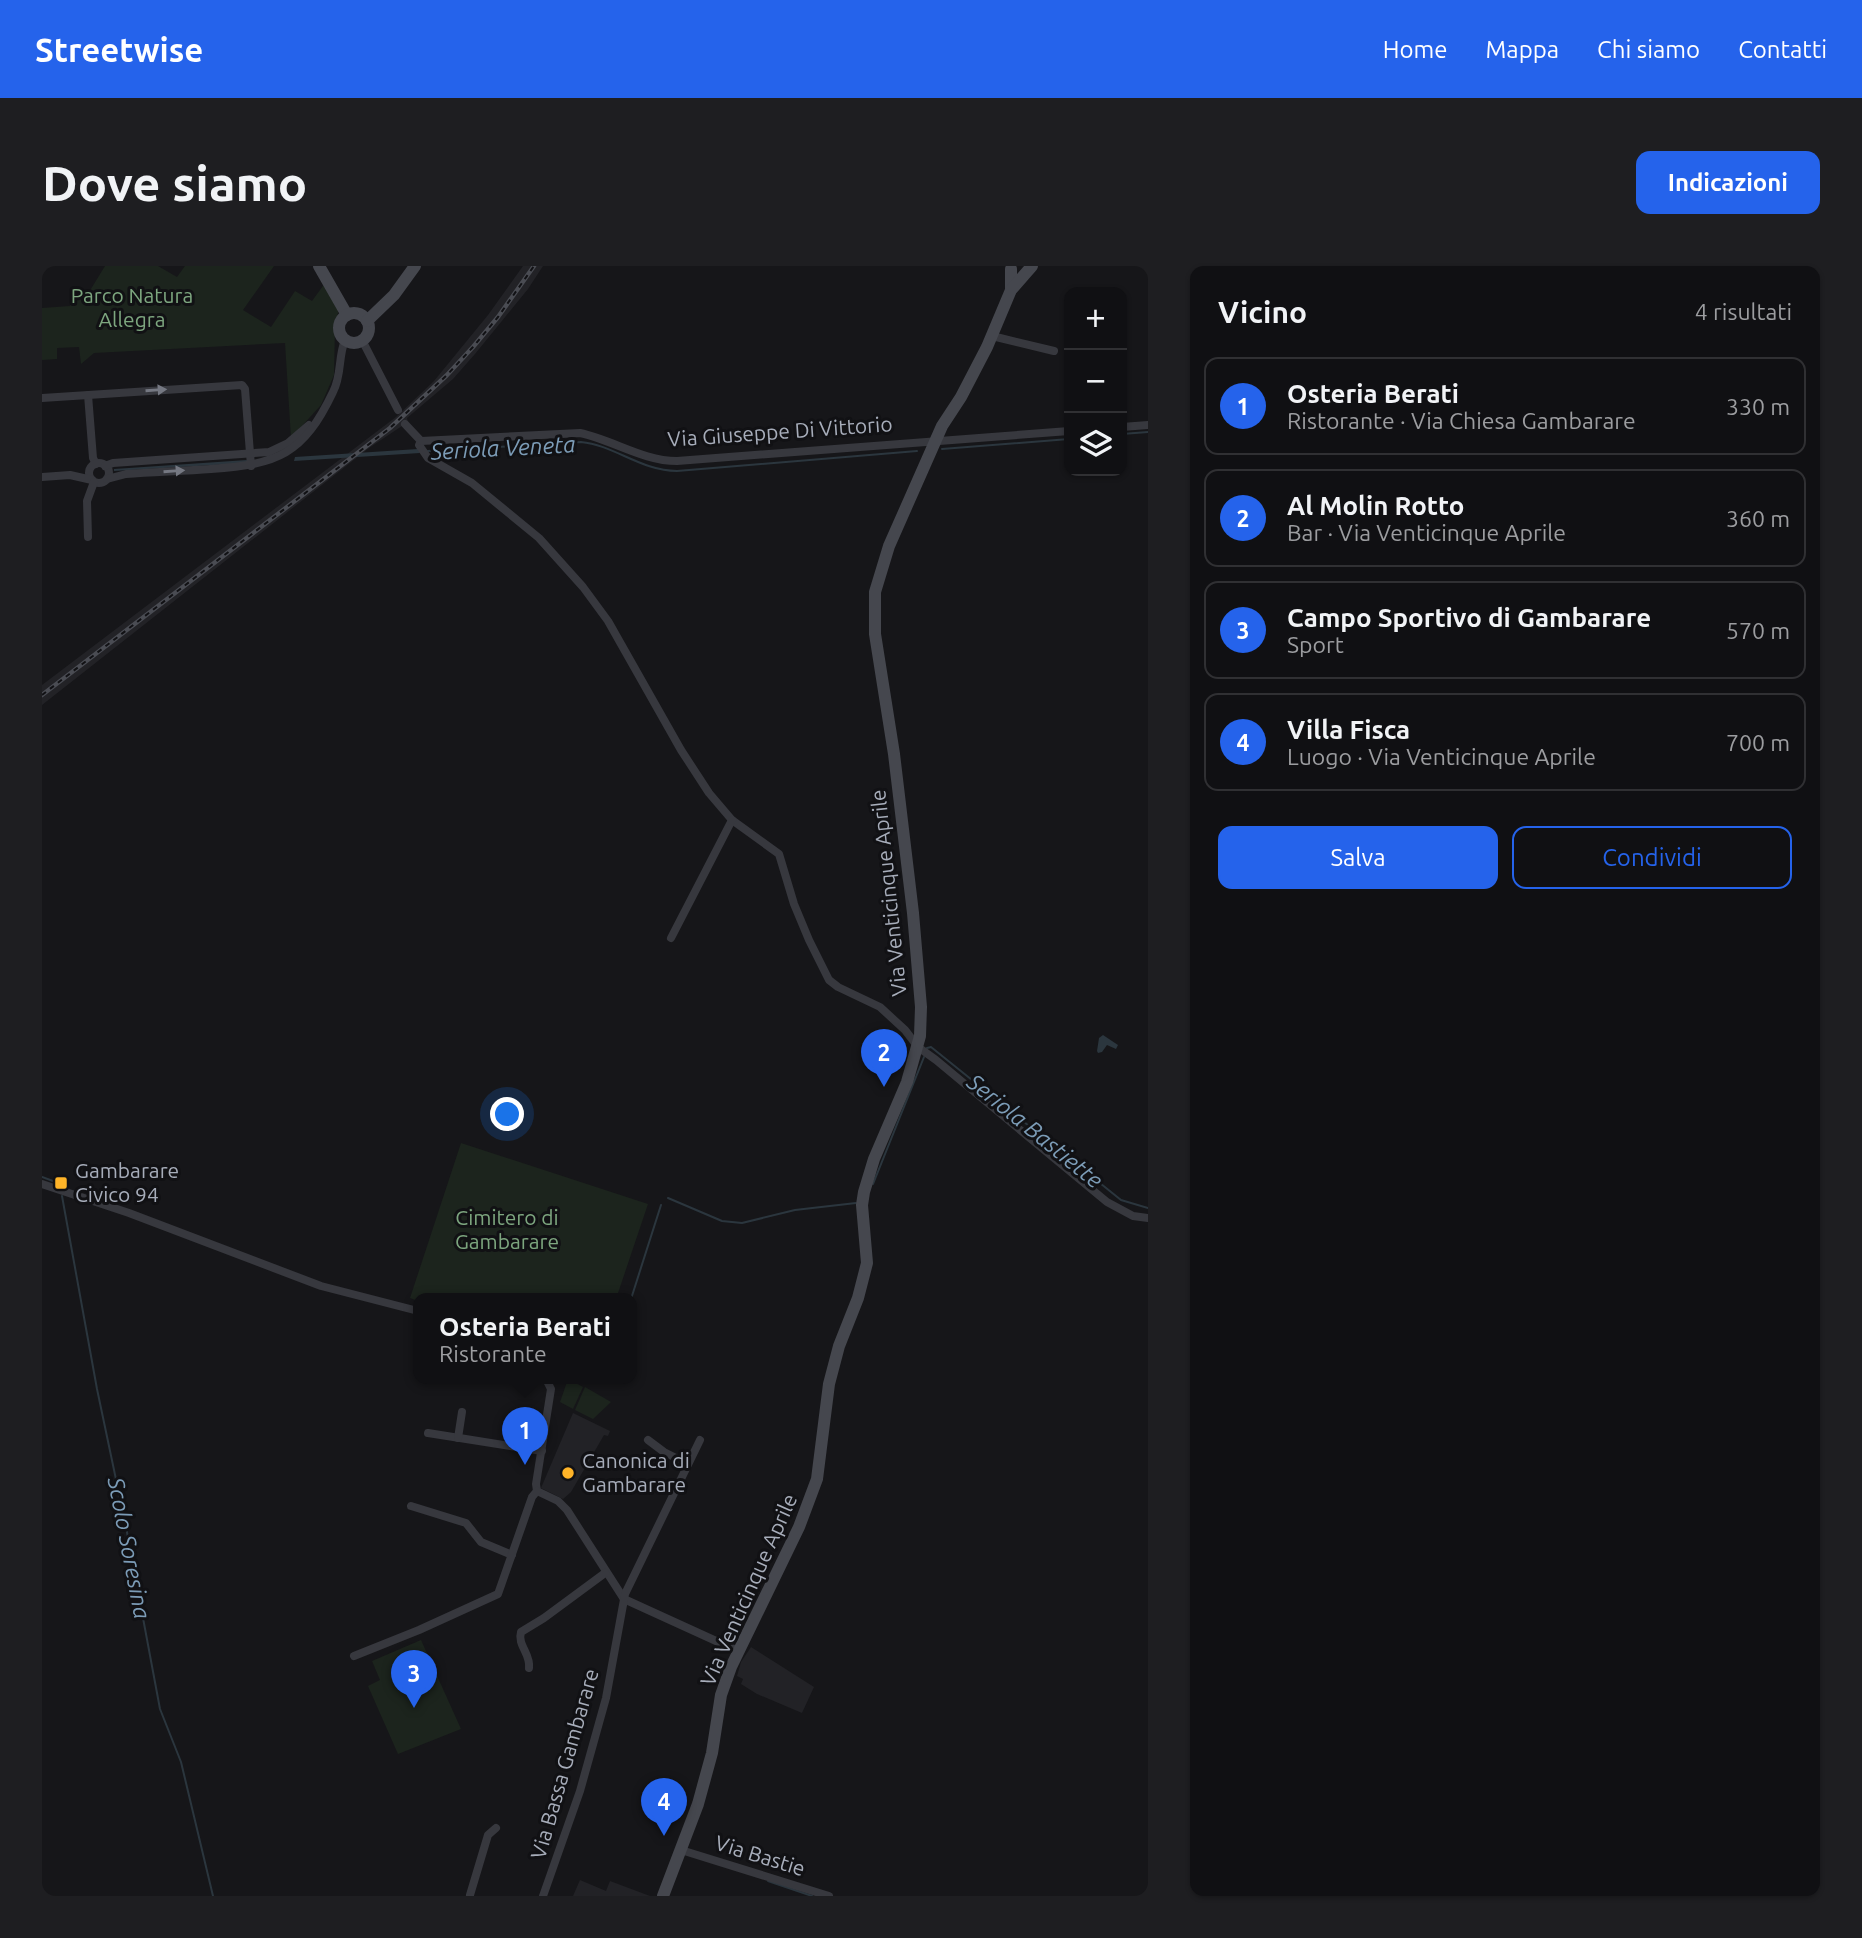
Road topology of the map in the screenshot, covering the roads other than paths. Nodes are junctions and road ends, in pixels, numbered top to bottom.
1 (415, 266) edge
2 (1010, 267) edge
3 (325, 269) edge
4 (1028, 270) edge
5 (1011, 290) junction
6 (347, 315) junction
7 (367, 321) junction
8 (992, 336) junction
9 (345, 340) junction
10 (362, 340) junction
11 (1055, 351) dead end
12 (88, 395) junction
13 (42, 398) edge
14 (398, 410) dead end
15 (321, 413) junction
16 (405, 424) dead end
17 (1148, 425) edge
18 (1127, 427) edge
19 (1064, 431) edge
20 (935, 441) junction
21 (420, 443) junction
22 (250, 454) junction
23 (97, 466) junction
24 (251, 466) junction
25 (70, 475) junction
26 (42, 477) edge
27 (107, 479) junction
28 (93, 481) junction
29 (88, 537) dead end
30 (732, 820) junction
31 (671, 938) dead end
32 (918, 1047) junction
33 (42, 1184) edge
34 (1148, 1218) edge
35 (413, 1310) edge
36 (548, 1384) edge
37 (462, 1412) dead end
38 (428, 1433) dead end
39 (458, 1438) junction
40 (648, 1440) dead end
41 (700, 1440) dead end
42 (542, 1451) junction
43 (688, 1464) junction
44 (537, 1491) junction
45 (411, 1506) dead end
46 (512, 1555) junction
47 (605, 1573) junction
48 (624, 1599) junction
49 (738, 1651) junction
50 (355, 1656) dead end
51 (529, 1668) dead end
52 (496, 1828) dead end
53 (681, 1850) junction
54 (470, 1896) edge
55 (543, 1896) edge
56 (663, 1896) edge
57 (829, 1896) edge

1 - 7 street
2 - 4 street
2 - 5 street
3 - 6 street
4 - 5 street
5 - 8 street, Via Venticinque Aprile
6 - 7 street
6 - 9 street
7 - 10 street
8 - 11 street
8 - 20 street, Via Venticinque Aprile
9 - 10 street
9 - 15 street
10 - 14 street
12 - 13 street
12 -> 22 street
12 - 23 street
15 - 22 street
15 - 24 street
16 - 21 street
17 - 18 street
19 - 20 street, Via Giuseppe Di Vittorio
20 - 21 street, Via Giuseppe Di Vittorio
20 - 32 street, Via Venticinque Aprile
21 - 30 street
22 - 23 street
22 - 24 street
23 - 25 street
23 - 27 street
23 - 28 street
27 -> 24 street
25 - 26 street
25 - 28 street
27 - 28 street
28 - 29 street
30 - 31 street
30 - 32 street
32 - 34 street
32 - 49 street, Via Venticinque Aprile
33 - 35 street
36 - 42 street
37 - 39 street
38 - 39 street
39 - 42 street
40 - 43 street
41 - 43 street, Via Bassa Gambarare
42 - 44 street
43 - 48 street, Via Bassa Gambarare
44 - 46 street
44 - 47 street
45 - 46 street
46 - 50 street
47 - 48 street
47 - 51 street
48 - 49 street
48 - 55 street, Via Bassa Gambarare
49 - 53 street, Via Venticinque Aprile
52 - 54 street
53 - 56 street, Via Venticinque Aprile
53 - 57 street, Via Bastie

